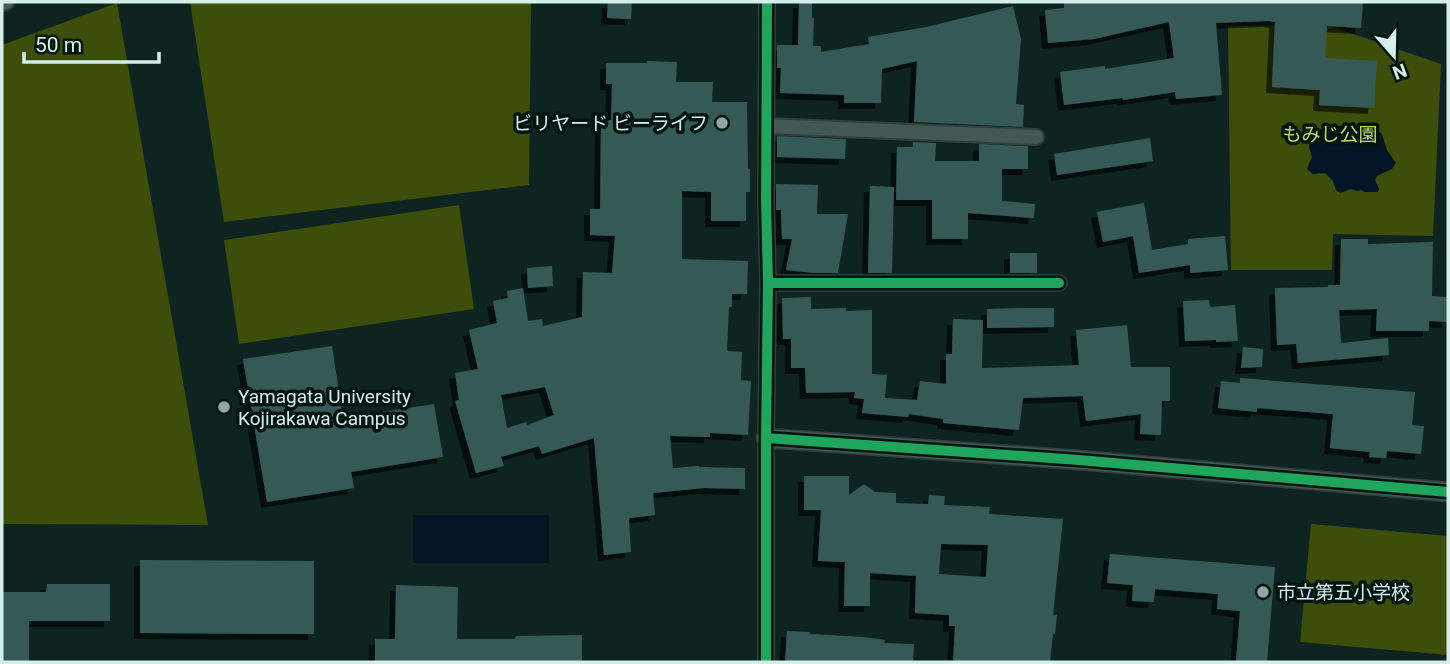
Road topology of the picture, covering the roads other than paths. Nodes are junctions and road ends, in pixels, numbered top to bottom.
1 (767, 2) edge
2 (767, 126) junction
3 (1037, 137) dead end
4 (1059, 283) dead end
5 (768, 284) junction
6 (766, 438) junction
7 (1448, 492) edge
8 (766, 662) edge

1 - 2 street
2 - 3 street
2 - 5 street
4 - 5 street
5 - 6 street
6 - 7 street
6 - 8 street

